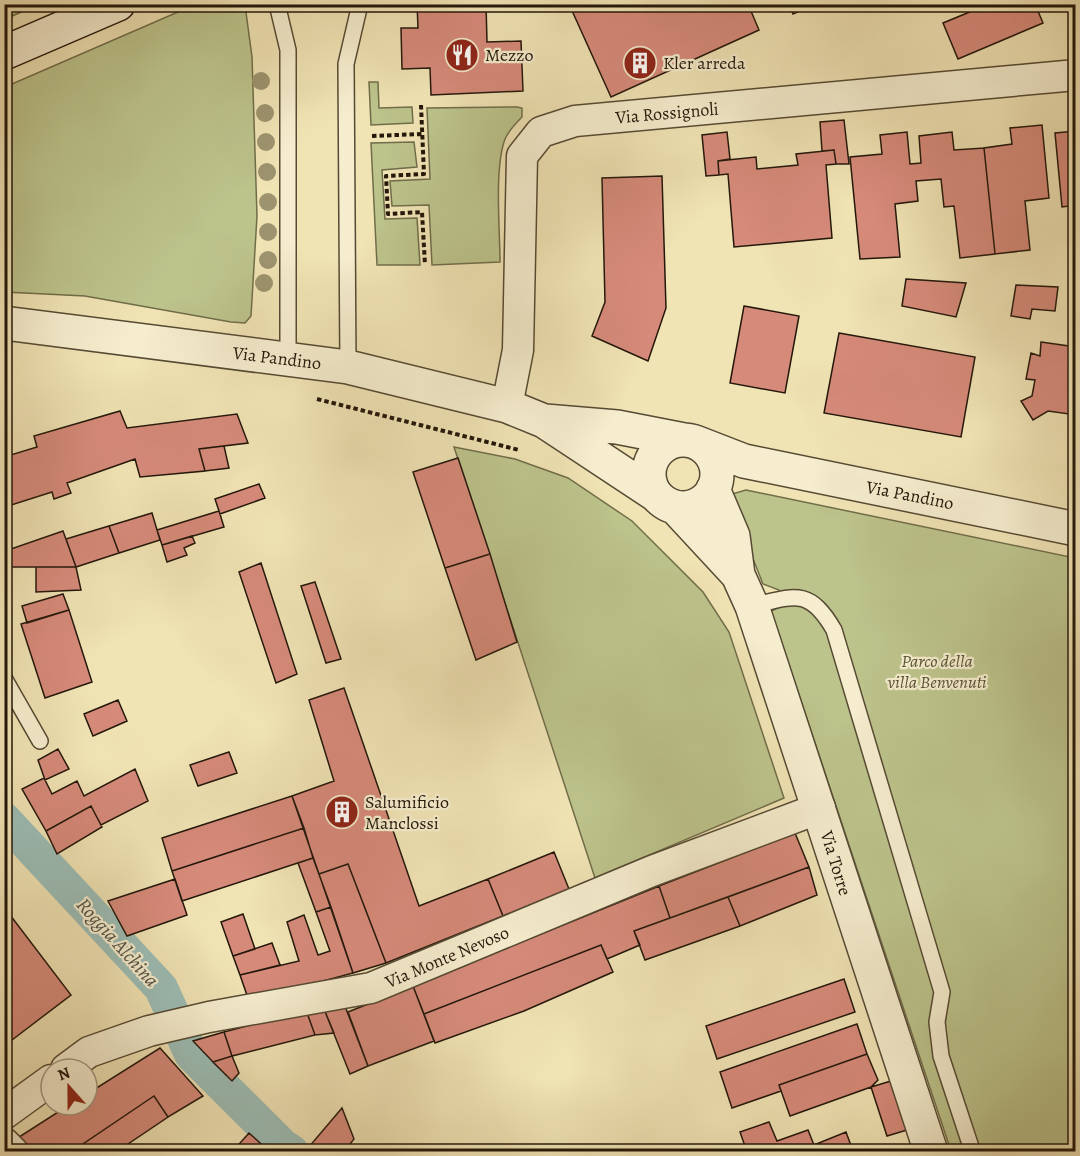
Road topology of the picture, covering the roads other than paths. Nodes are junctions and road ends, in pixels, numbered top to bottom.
1 (118, 4) edge
2 (277, 4) edge
3 (360, 4) edge
4 (4, 53) edge
5 (1076, 75) edge
6 (4, 323) edge
7 (288, 359) junction
8 (348, 367) junction
9 (507, 406) junction
10 (544, 421) junction
11 (690, 441) junction
12 (744, 461) junction
13 (715, 484) junction
14 (665, 501) junction
15 (1076, 529) edge
16 (738, 575) junction
17 (752, 606) junction
18 (4, 678) edge
19 (40, 741) dead end
20 (820, 808) junction
21 (82, 1057) edge
22 (39, 1089) edge
23 (4, 1114) edge
24 (4, 1143) edge
25 (972, 1150) edge
26 (13, 1152) edge
27 (931, 1152) edge

1 - 4 street
2 - 7 lane
3 - 8 lane
5 - 9 street, Via Rossignoli
6 - 7 street, Via Pandino
7 - 8 street, Via Pandino
8 - 9 street, Via Pandino
9 - 10 street, Via Pandino
10 - 11 street, Via Pandino
10 - 14 street, Via Pandino
11 - 12 street, Via Pandino
11 - 13 street
11 - 14 street
12 - 13 street
12 - 15 street, Via Pandino
13 - 14 street
13 - 16 street, Via Torre
14 - 16 street, Via Torre
16 - 17 street, Via Torre
17 - 20 street, Via Torre
17 - 25 lane
18 - 19 lane
20 - 21 street, Via Monte Nevoso
20 - 27 street, Via Torre
22 - 23 street
24 - 26 street

